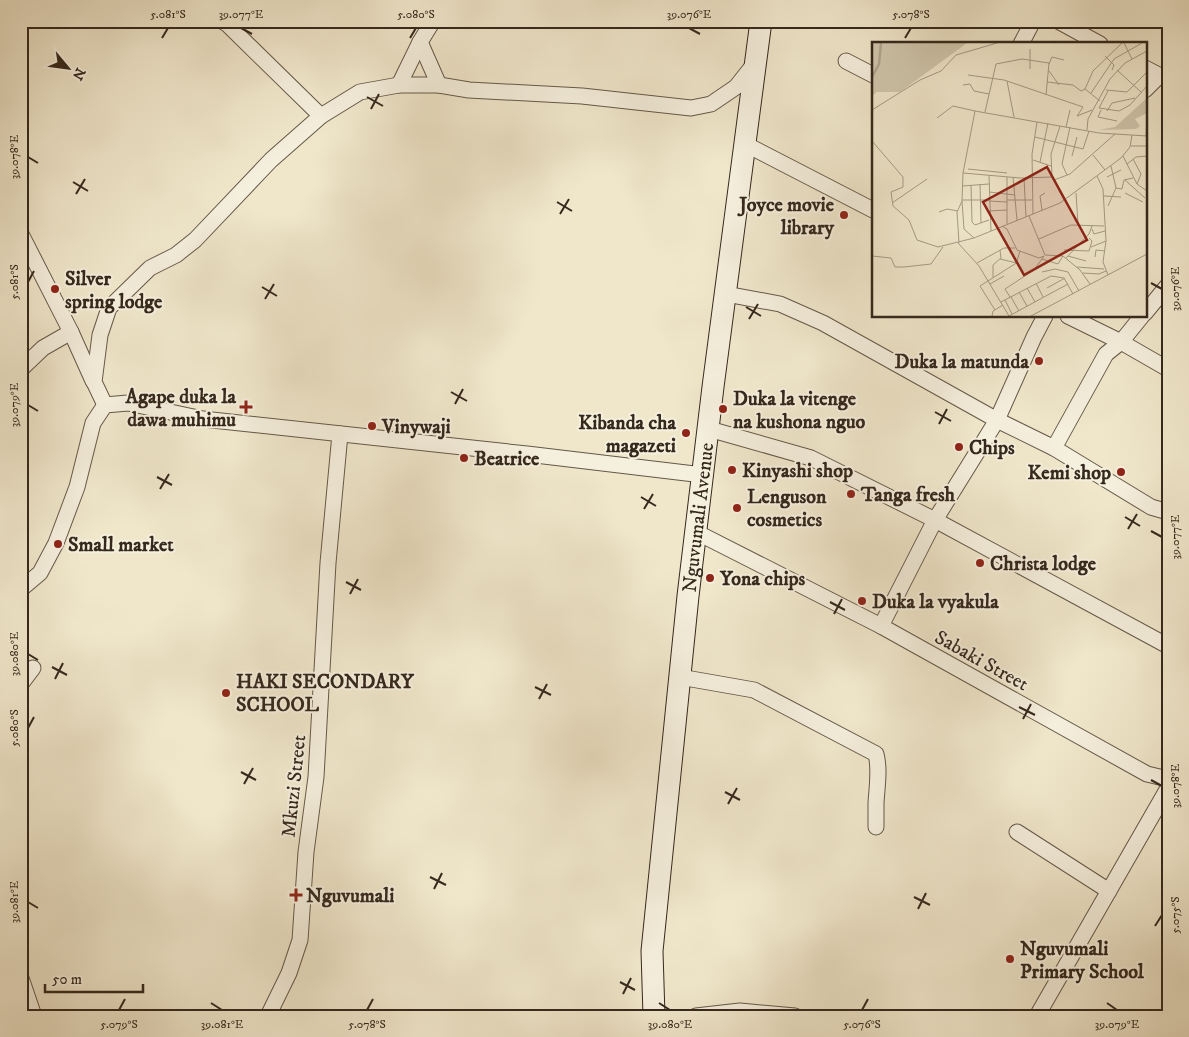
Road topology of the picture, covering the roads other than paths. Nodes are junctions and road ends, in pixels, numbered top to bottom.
1 (222, 21) edge
2 (433, 21) edge
3 (761, 21) edge
4 (1033, 21) edge
5 (1058, 21) edge
6 (420, 42) junction
7 (1022, 42) edge
8 (1096, 42) edge
9 (846, 61) dead end
10 (756, 62) junction
11 (1146, 69) edge
12 (872, 74) edge
13 (1164, 78) edge
14 (399, 85) junction
15 (439, 86) junction
16 (1146, 89) edge
17 (321, 116) junction
18 (745, 144) junction
19 (872, 209) edge
20 (21, 234) edge
21 (1168, 286) edge
22 (726, 294) junction
23 (1146, 312) edge
24 (1044, 318) edge
25 (1072, 318) edge
26 (1140, 318) edge
27 (71, 332) junction
28 (1121, 342) junction
29 (21, 369) edge
30 (1168, 369) edge
31 (94, 382) junction
32 (105, 405) junction
33 (997, 420) junction
34 (709, 428) junction
35 (340, 434) junction
36 (1054, 448) junction
37 (703, 475) junction
38 (1168, 512) edge
39 (935, 520) junction
40 (696, 532) junction
41 (21, 589) edge
42 (881, 626) junction
43 (1168, 646) edge
44 (33, 668) dead end
45 (680, 677) junction
46 (21, 684) edge
47 (1168, 779) edge
48 (1168, 788) edge
49 (876, 827) dead end
50 (1017, 832) dead end
51 (1109, 891) junction
52 (21, 978) edge
53 (34, 1016) edge
54 (268, 1016) edge
55 (654, 1016) edge
56 (696, 1016) edge
57 (795, 1016) edge
58 (1037, 1016) edge

1 - 17 street
2 - 6 street
3 - 10 street, Nguvumali Avenue
4 - 7 street
5 - 8 street
6 - 14 street
6 - 15 street
9 - 12 street
10 - 15 street
10 - 18 street, Nguvumali Avenue
11 - 13 street
13 - 16 street
14 - 15 street
14 - 17 street
17 - 31 street
18 - 19 street
18 - 22 street, Nguvumali Avenue
20 - 27 street
21 - 23 street
22 - 33 street
22 - 34 street, Nguvumali Avenue
24 - 33 street
25 - 28 street
26 - 28 street
27 - 29 street
27 - 31 street
28 - 30 street
28 - 36 street
31 - 32 street
32 - 35 street
32 - 41 street
33 - 36 street
33 - 39 street
34 - 37 street, Nguvumali Avenue
34 - 39 street
35 - 37 street
35 - 54 street, Mkuzi Street
36 - 38 street
37 - 40 street, Nguvumali Avenue
39 - 42 street
39 - 43 street
40 - 42 street, Sabaki Street
40 - 45 street, Nguvumali Avenue
42 - 47 street, Sabaki Street
44 - 46 street
45 - 49 street
45 - 55 street, Nguvumali Avenue
48 - 51 street
50 - 51 street
51 - 58 street
52 - 53 street
56 - 57 street

